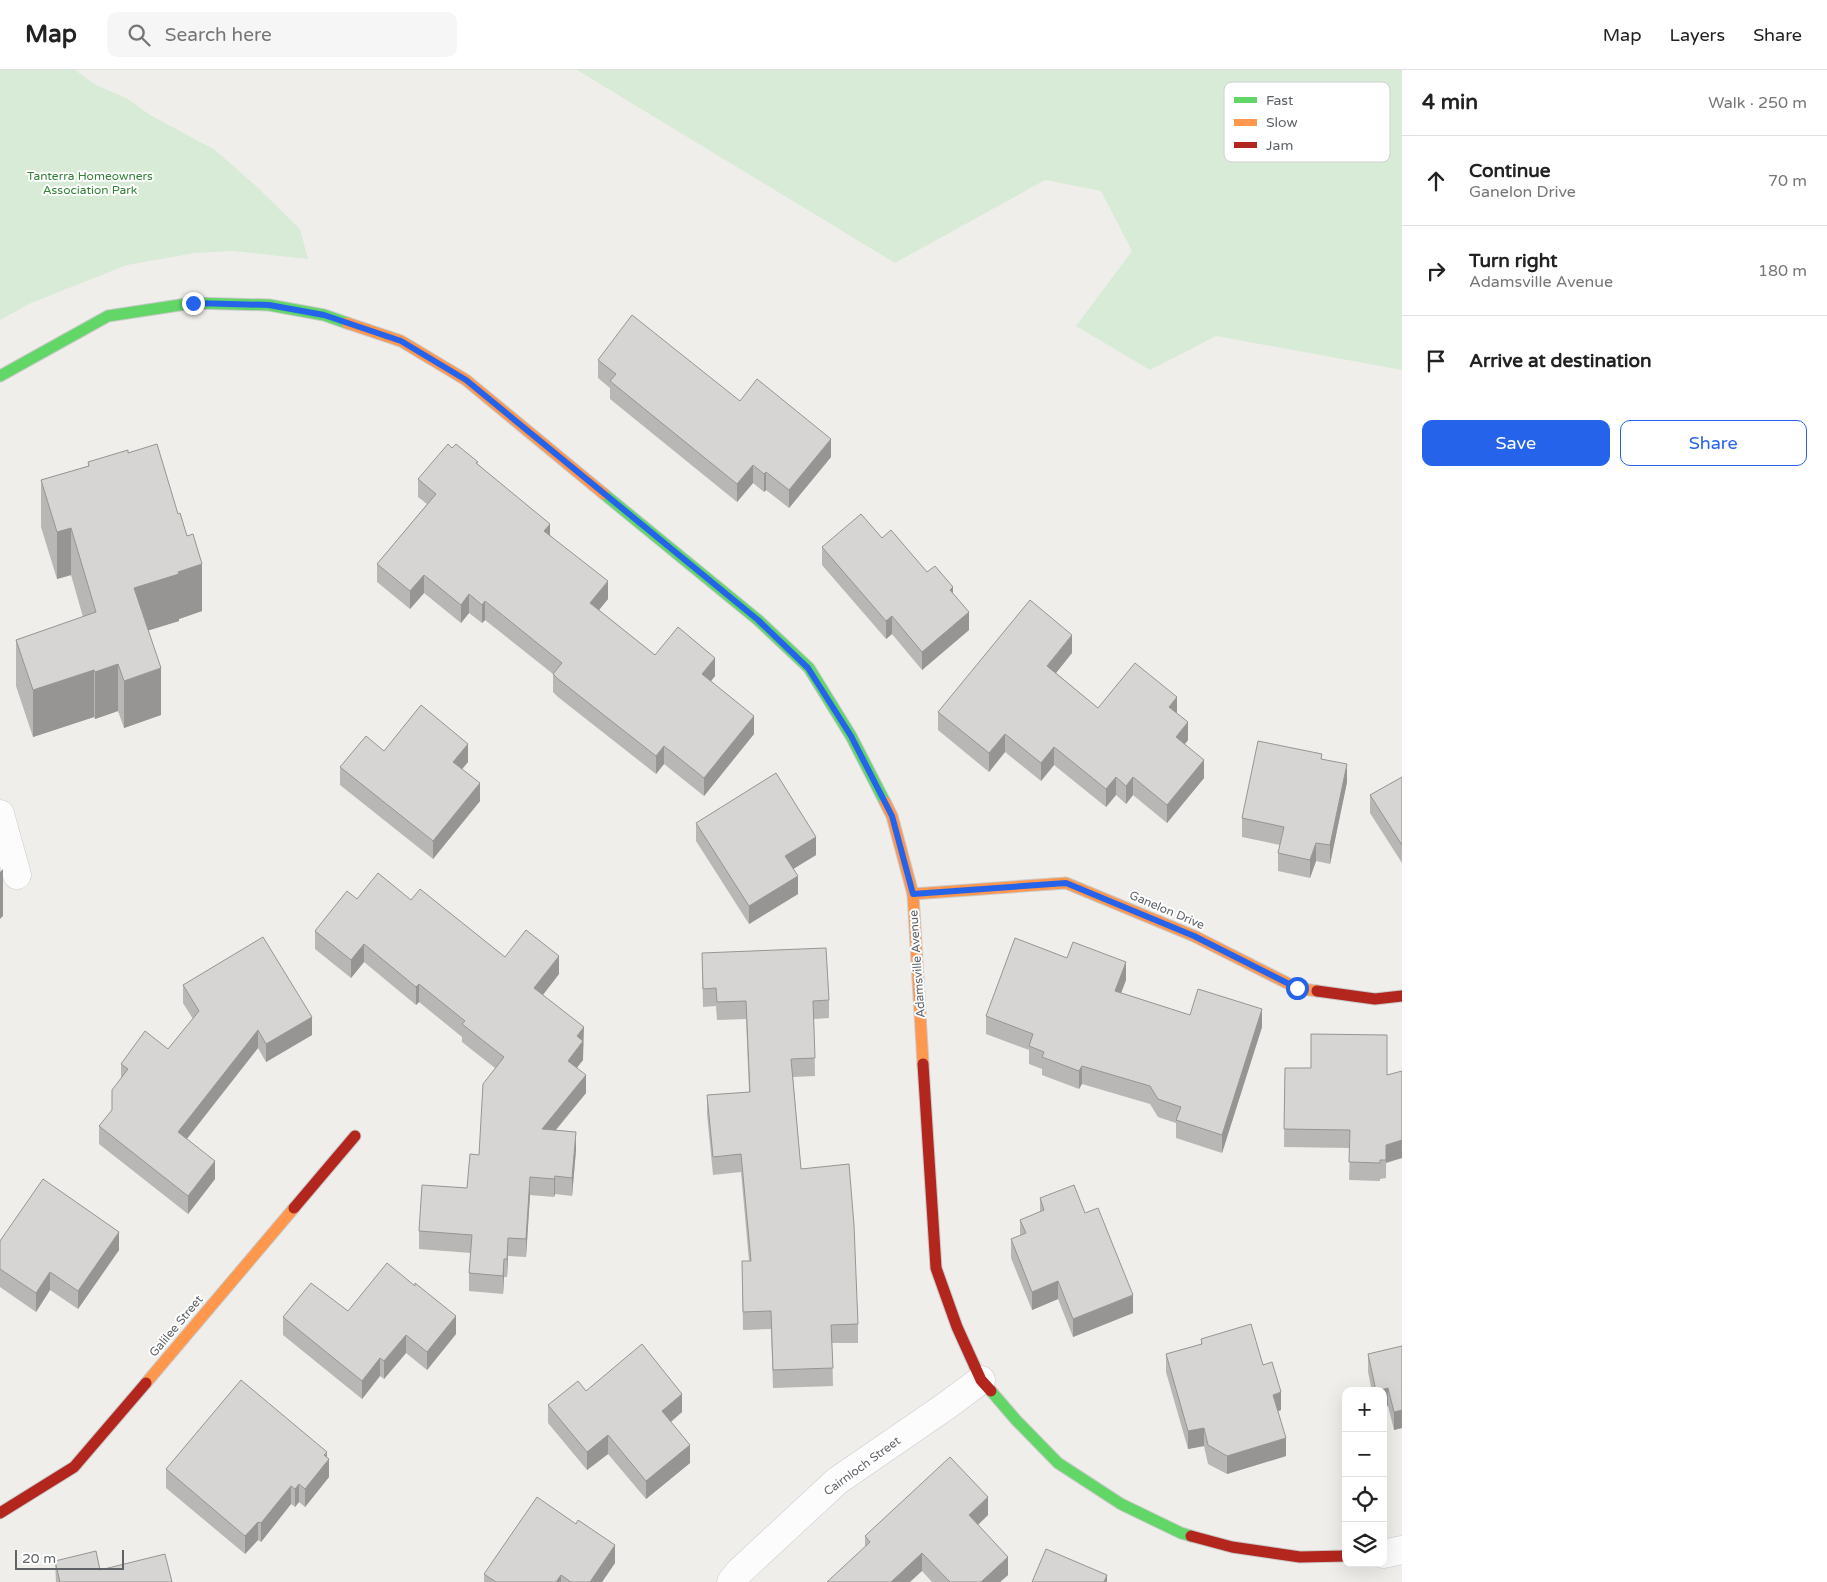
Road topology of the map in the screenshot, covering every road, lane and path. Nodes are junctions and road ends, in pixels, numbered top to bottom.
1 (0, 376) edge
2 (0, 814) edge
3 (16, 875) dead end
4 (913, 894) junction
5 (1402, 996) edge
6 (355, 1136) dead end
7 (980, 1380) junction
8 (0, 1513) edge
9 (1402, 1550) edge
10 (1387, 1553) edge
11 (1342, 1556) edge
12 (731, 1582) edge

1 - 4 street, Adamsville Avenue
2 - 3 street
4 - 5 street, Ganelon Drive
4 - 7 street, Adamsville Avenue
6 - 8 street, Galilee Street
7 - 11 street, Adamsville Avenue
7 - 12 street, Cairnloch Street
9 - 10 street

